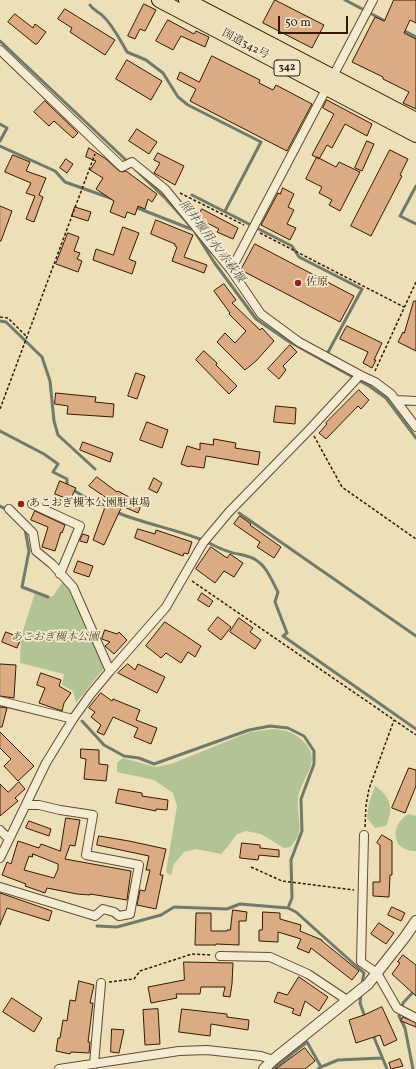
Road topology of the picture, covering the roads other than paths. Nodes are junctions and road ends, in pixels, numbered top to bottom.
1 (159, 0) edge
2 (186, 0) edge
3 (373, 0) edge
4 (203, 10) edge
5 (0, 50) edge
6 (330, 83) junction
7 (416, 120) edge
8 (416, 135) edge
9 (231, 270) junction
10 (360, 376) junction
11 (396, 400) junction
12 (416, 401) edge
13 (416, 427) edge
14 (32, 504) dead end
15 (9, 509) dead end
16 (60, 574) junction
17 (110, 671) junction
18 (0, 701) edge
19 (73, 719) junction
20 (26, 805) junction
21 (0, 830) edge
22 (364, 835) road end
23 (10, 839) junction
24 (0, 858) edge
25 (0, 887) edge
26 (416, 921) edge
27 (220, 956) road end
28 (377, 973) junction
29 (101, 983) road end
30 (347, 1000) junction
31 (416, 1018) edge
32 (273, 1060) junction
33 (94, 1064) junction
34 (59, 1069) edge
35 (264, 1069) edge

1 - 4 highway, 国道342号 / 342
2 - 4 highway, 国道342号 / 342
3 - 6 street
4 - 6 highway, 国道342号 / 342
5 - 9 street
6 - 7 highway, 国道342号 / 342
6 - 8 highway, 国道342号 / 342
6 - 9 street
9 - 10 street
10 - 11 street
10 - 17 street
11 - 12 street
11 - 13 street
14 - 16 street
15 - 16 street
16 - 17 street
17 - 19 street
18 - 19 street
19 - 20 street
20 - 23 street
20 - 25 street
21 - 23 street
22 - 28 street
23 - 24 street
26 - 28 street
27 - 30 street
28 - 30 street
28 - 31 street
29 - 33 street
30 - 32 street
32 - 33 street
32 - 35 street
33 - 34 street

